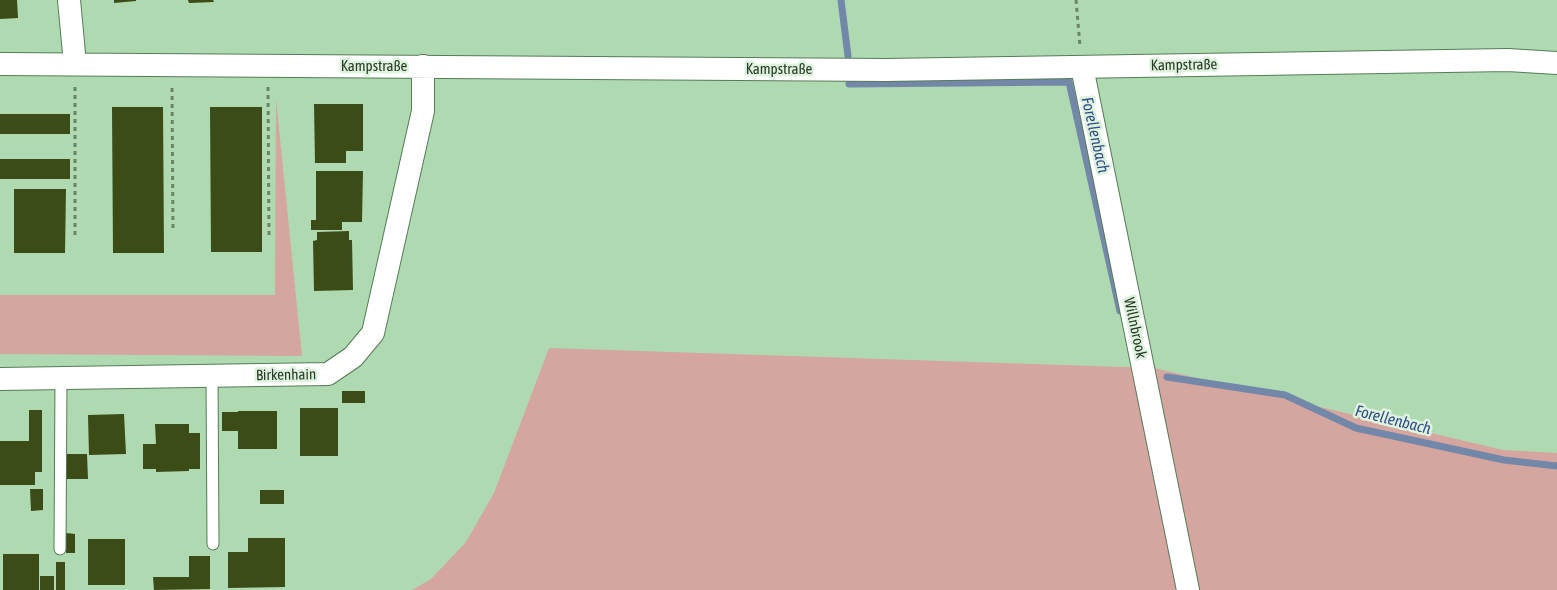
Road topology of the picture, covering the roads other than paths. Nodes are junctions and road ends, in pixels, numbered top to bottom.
1 (69, 0) edge
2 (1557, 63) edge
3 (0, 64) edge
4 (75, 64) junction
5 (423, 66) junction
6 (1082, 67) junction
7 (212, 376) junction
8 (61, 378) junction
9 (0, 379) edge
10 (213, 544) dead end
11 (60, 550) dead end
12 (1188, 590) edge

1 - 4 street
2 - 6 street, Kampstraße
3 - 4 street, Kampstraße
4 - 5 street, Kampstraße
5 - 6 street, Kampstraße
5 - 7 street, Birkenhain
6 - 12 street, Willnbrook
7 - 8 street, Birkenhain
7 - 10 lane
8 - 9 street, Birkenhain
8 - 11 lane

